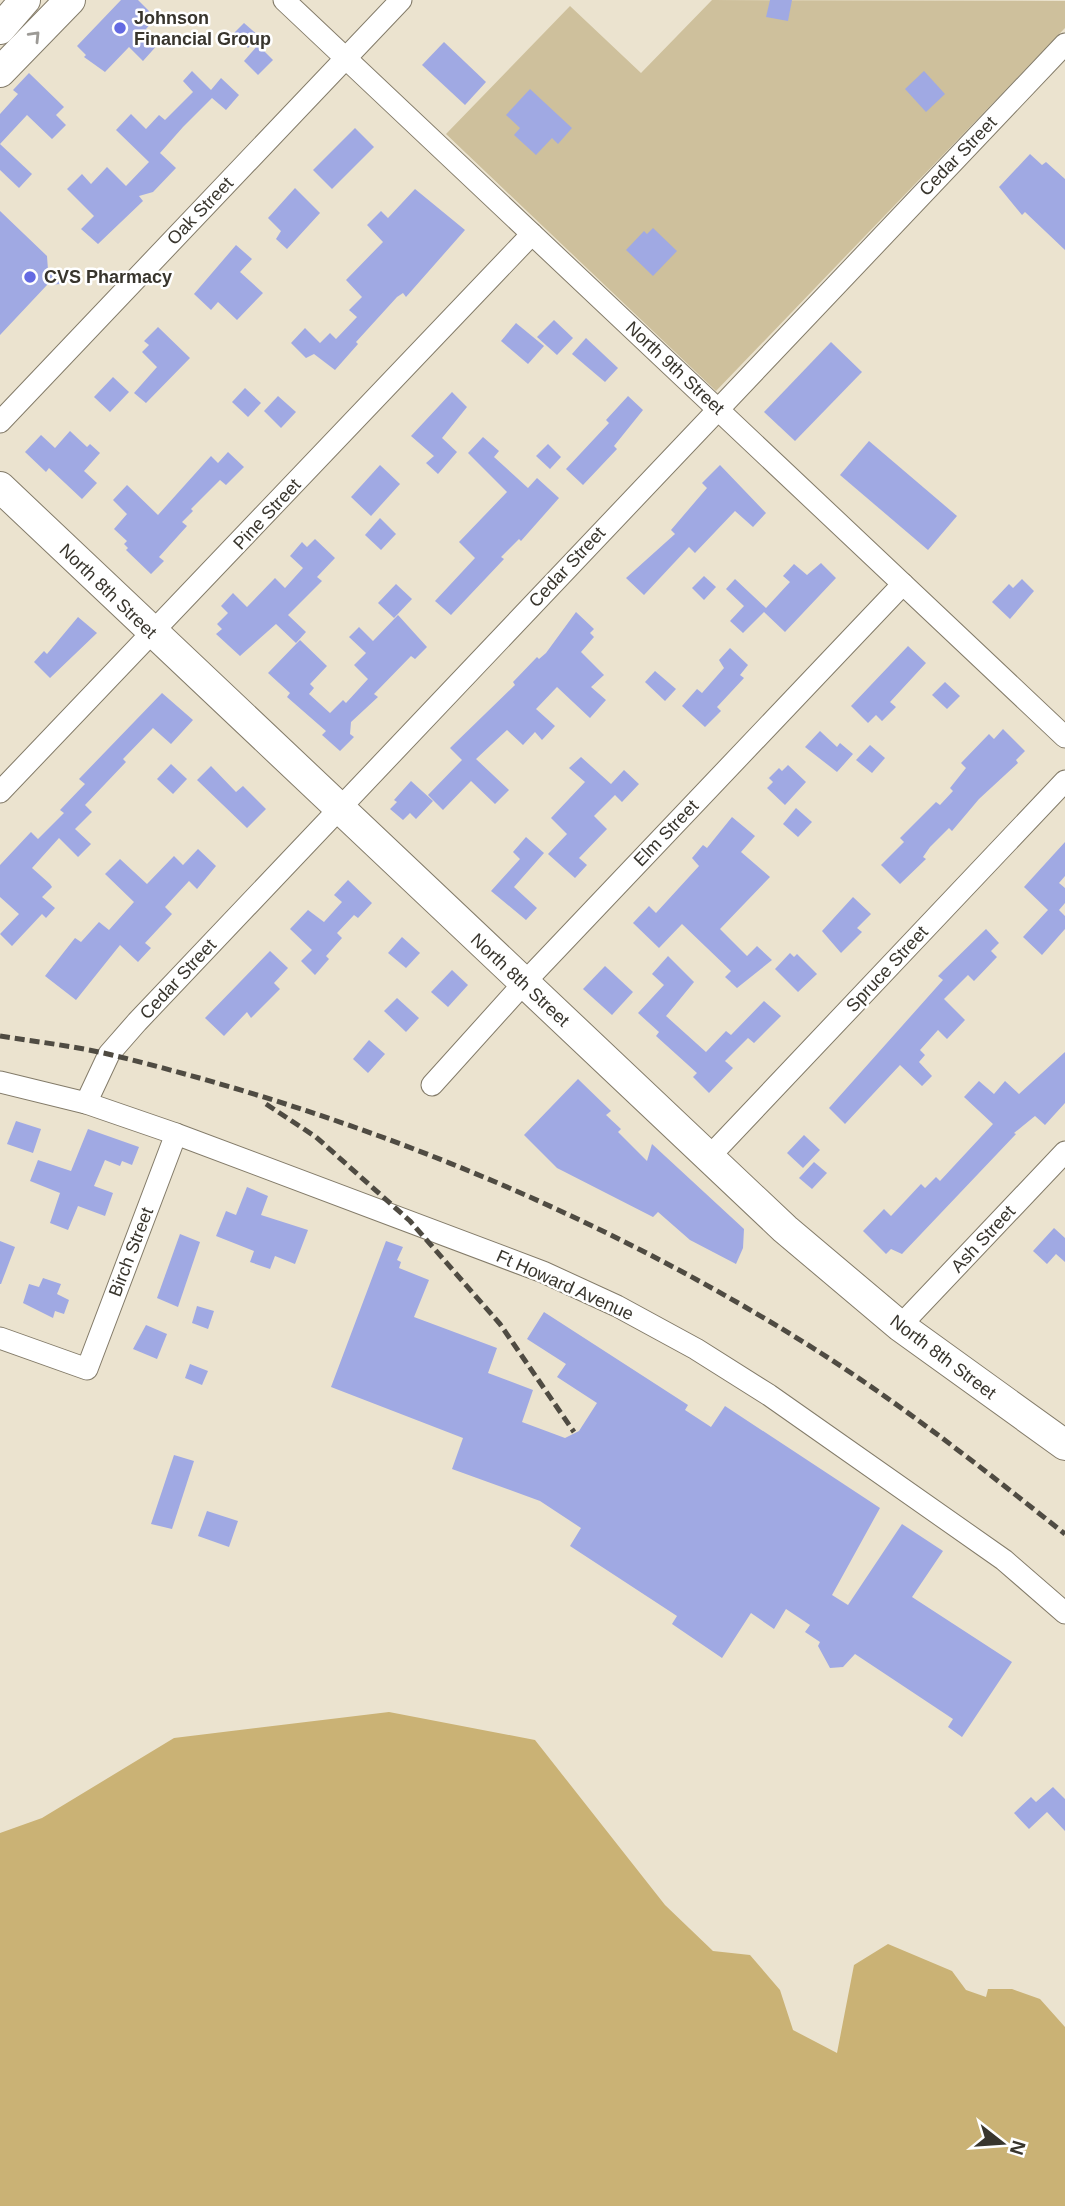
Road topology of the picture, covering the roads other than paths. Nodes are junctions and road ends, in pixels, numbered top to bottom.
1 (25, 0) edge
2 (70, 0) edge
3 (284, 0) edge
4 (401, 0) edge
5 (0, 29) edge
6 (1065, 44) edge
7 (346, 58) junction
8 (0, 72) edge
9 (532, 234) junction
10 (717, 408) junction
11 (0, 422) edge
12 (0, 487) edge
13 (903, 584) junction
14 (153, 634) junction
15 (1065, 737) edge
16 (1065, 781) edge
17 (0, 792) edge
18 (338, 810) junction
19 (524, 983) junction
20 (0, 1082) edge
21 (432, 1085) dead end
22 (86, 1102) junction
23 (176, 1134) junction
24 (1065, 1152) edge
25 (709, 1157) junction
26 (900, 1326) junction
27 (0, 1338) edge
28 (1065, 1445) edge
29 (1065, 1613) edge

1 - 5 main road
8 -> 2 main road
3 - 7 street, North 9th Street
4 - 7 street, Oak Street
6 - 10 street, Cedar Street
7 - 9 street, North 9th Street
7 - 11 street, Oak Street
9 - 10 street, North 9th Street
9 - 14 street, Pine Street
10 - 13 street, North 9th Street
10 - 18 street, Cedar Street
12 - 14 main road, North 8th Street
13 - 15 street, North 9th Street
13 - 19 street, Elm Street
14 - 17 street, Pine Street
14 - 18 main road, North 8th Street
16 - 25 street, Spruce Street
18 - 19 main road, North 8th Street
18 - 22 street, Cedar Street
19 - 21 street, Elm Street
19 - 25 main road, North 8th Street
20 - 22 street, Ft Howard Avenue
22 - 23 street, Ft Howard Avenue
23 - 27 street, Birch Street
23 - 29 street, Ft Howard Avenue
24 - 26 street, Ash Street
25 - 26 main road, North 8th Street
26 - 28 main road, North 8th Street

